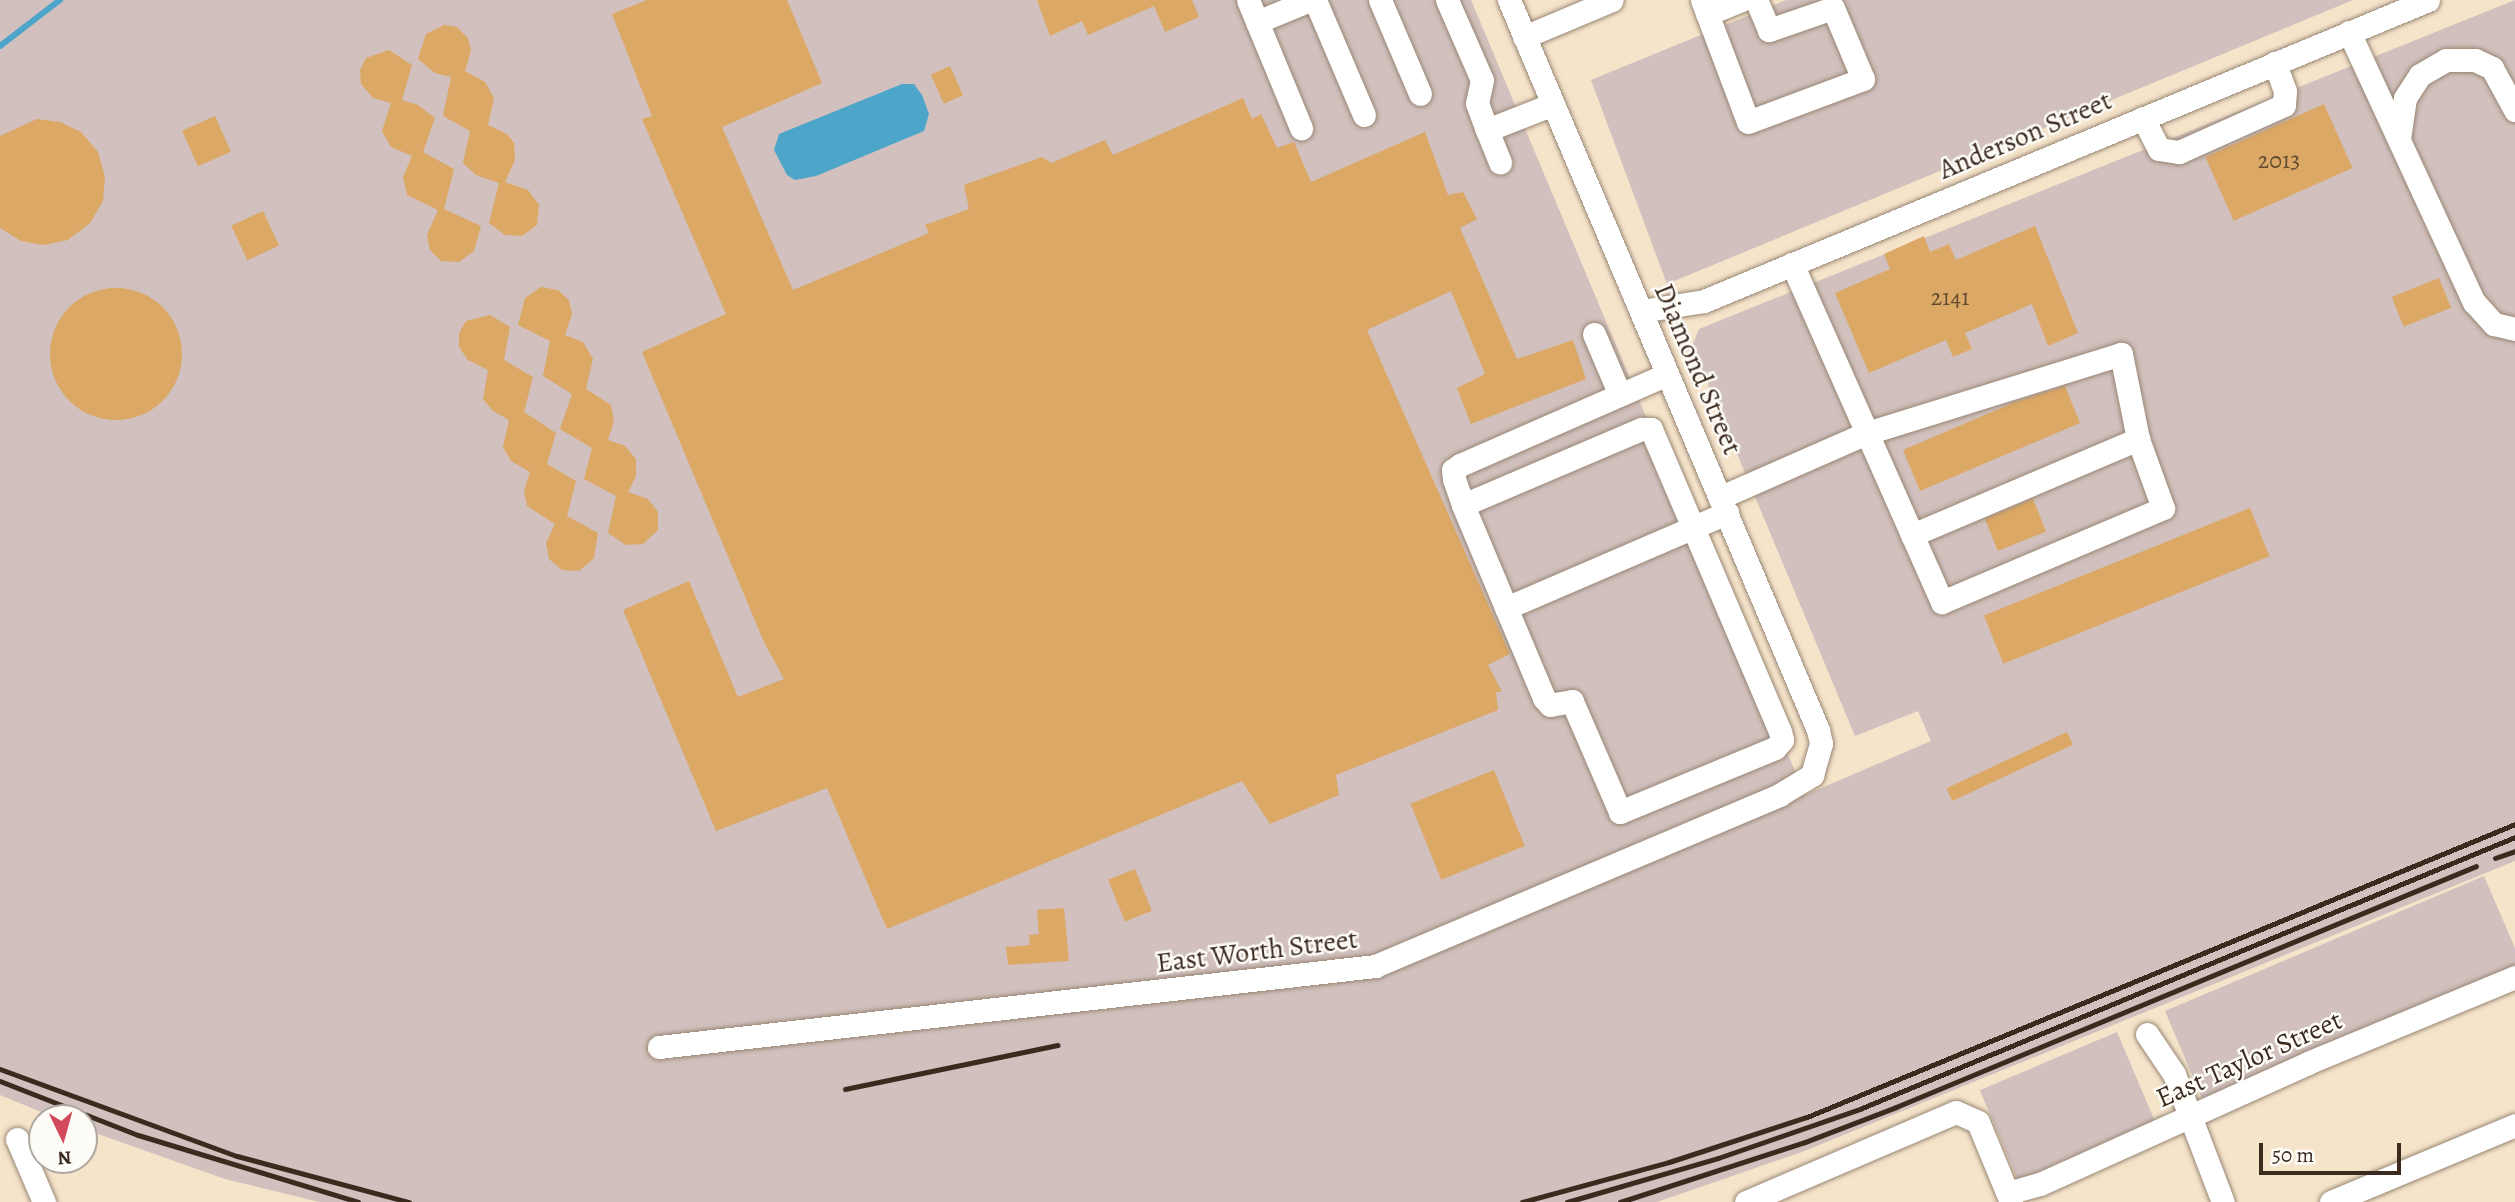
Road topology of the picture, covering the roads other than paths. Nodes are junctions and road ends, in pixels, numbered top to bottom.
1 (1248, 0) edge
2 (1313, 0) edge
3 (1380, 0) edge
4 (1447, 0) edge
5 (1509, 0) edge
6 (1741, 0) edge
7 (1756, 0) edge
8 (2428, 0) edge
9 (1603, 2) edge
10 (1704, 7) edge
11 (1257, 22) junction
12 (2349, 33) junction
13 (1524, 37) junction
14 (2275, 63) junction
15 (1420, 94) dead end
16 (1553, 104) junction
17 (2515, 110) edge
18 (1364, 116) dead end
19 (2143, 118) junction
20 (1301, 128) dead end
21 (1487, 130) junction
22 (2399, 139) junction
23 (1500, 162) dead end
24 (1792, 264) junction
25 (1641, 311) junction
26 (2515, 329) edge
27 (1594, 334) dead end
28 (1667, 374) junction
29 (1620, 394) junction
30 (1867, 433) junction
31 (1525, 435) junction
32 (2138, 439) junction
33 (1541, 471) junction
34 (1463, 505) junction
35 (1724, 505) junction
36 (1696, 528) junction
37 (1912, 535) junction
38 (1506, 608) junction
39 (1817, 764) joint
40 (2515, 978) edge
41 (2147, 1034) dead end
42 (659, 1047) dead end
43 (2189, 1119) junction
44 (2515, 1125) edge
45 (17, 1139) dead end
46 (2009, 1197) edge
47 (44, 1202) edge
48 (1746, 1202) edge
49 (2223, 1202) edge
50 (2331, 1202) edge

1 - 11 street
2 - 11 street
2 - 18 street
3 - 15 street
4 - 21 street
5 - 13 street, Diamond Street
6 - 10 street
7 - 10 street
8 - 12 street, Anderson Street
9 - 13 street
11 - 20 street
12 - 14 street, Anderson Street
12 - 22 street
13 - 16 street, Diamond Street
14 - 19 street, Anderson Street
14 - 19 street
16 - 21 street
16 - 25 street, Diamond Street
17 - 22 street
19 - 24 street, Anderson Street
21 - 23 street
22 - 26 street
24 - 25 street, Anderson Street
24 - 30 street
25 - 28 street, Diamond Street
27 - 29 street
28 - 29 street
28 - 35 street, Diamond Street
29 - 31 street
30 - 32 street
30 - 35 street
30 - 37 street
31 - 33 street
31 - 34 street
32 - 37 street
32 - 37 street
33 - 34 street
33 - 36 street
34 - 38 street
35 - 36 street
35 - 39 street, Diamond Street
36 - 38 street
36 - 38 street
39 - 42 street, East Worth Street
40 - 43 street, East Taylor Street
41 - 43 street
43 - 46 street, East Taylor Street
43 - 49 street
44 - 50 street
45 - 47 street
46 - 48 street

